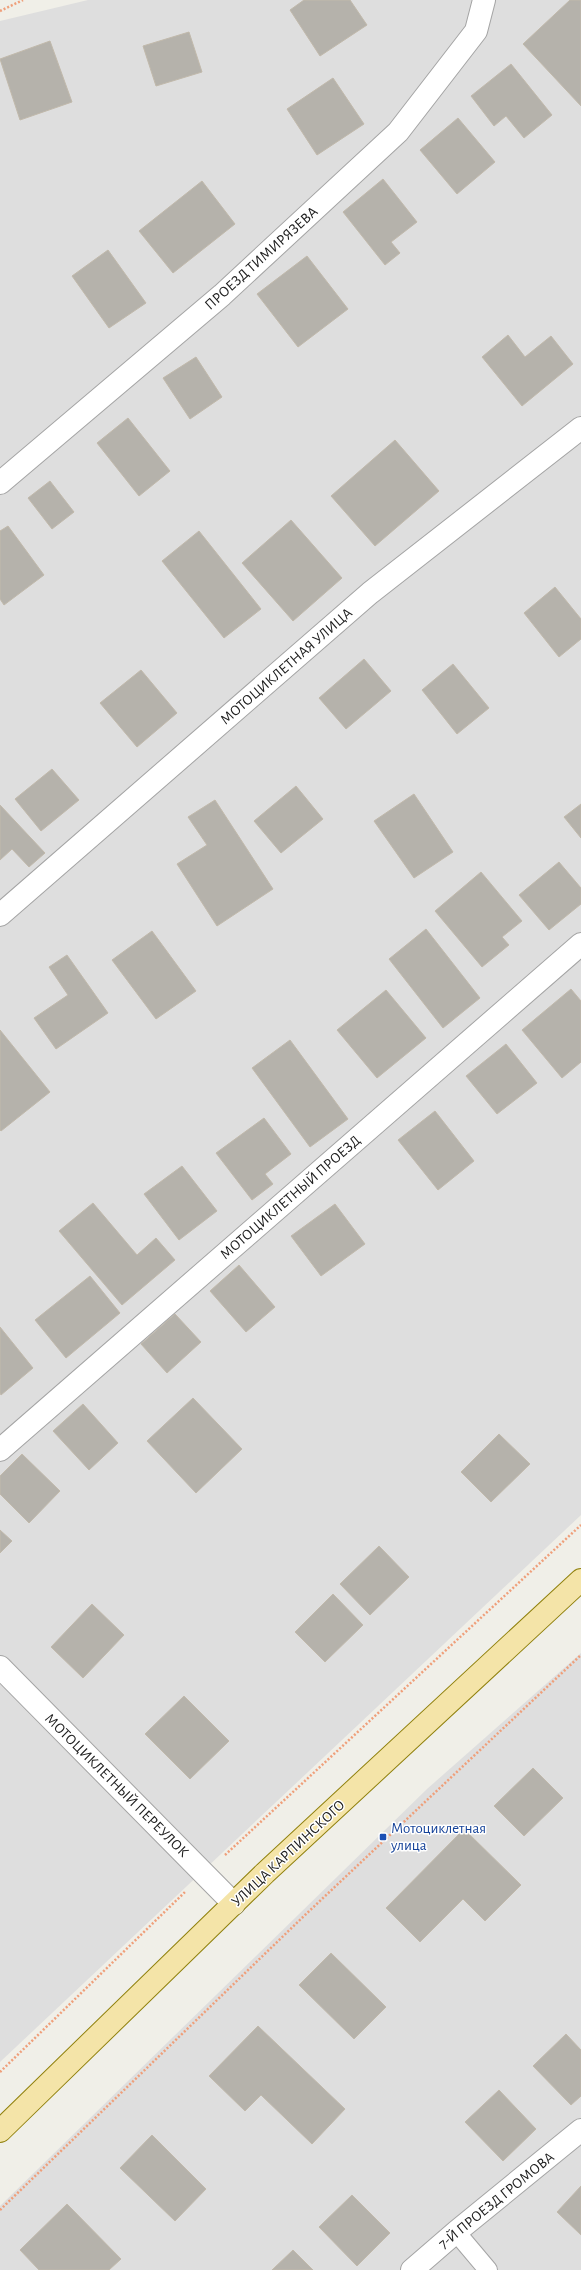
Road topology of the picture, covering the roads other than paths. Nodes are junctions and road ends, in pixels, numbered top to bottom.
1 (484, 0) edge
2 (581, 428) edge
3 (0, 483) edge
4 (0, 915) edge
5 (581, 944) edge
6 (0, 1450) edge
7 (581, 1580) edge
8 (0, 1667) edge
9 (234, 1904) junction
10 (581, 2130) edge
11 (0, 2131) edge
12 (456, 2232) junction
13 (412, 2270) edge
14 (488, 2270) edge

1 - 3 street, ПРОЕЗД ТИМИРЯЗЕВА
2 - 4 street, МОТОЦИКЛЕТНАЯ УЛИЦА
5 - 6 street, МОТОЦИКЛЕТНЫЙ ПРОЕЗД
7 - 9 main road, УЛИЦА КАРПИНСКОГО
8 - 9 street, МОТОЦИКЛЕТНЫЙ ПЕРЕУЛОК
9 - 11 main road, УЛИЦА КАРПИНСКОГО
10 - 12 street, 7-Й ПРОЕЗД ГРОМОВА
12 - 13 street, 7-Й ПРОЕЗД ГРОМОВА
12 - 14 lane

